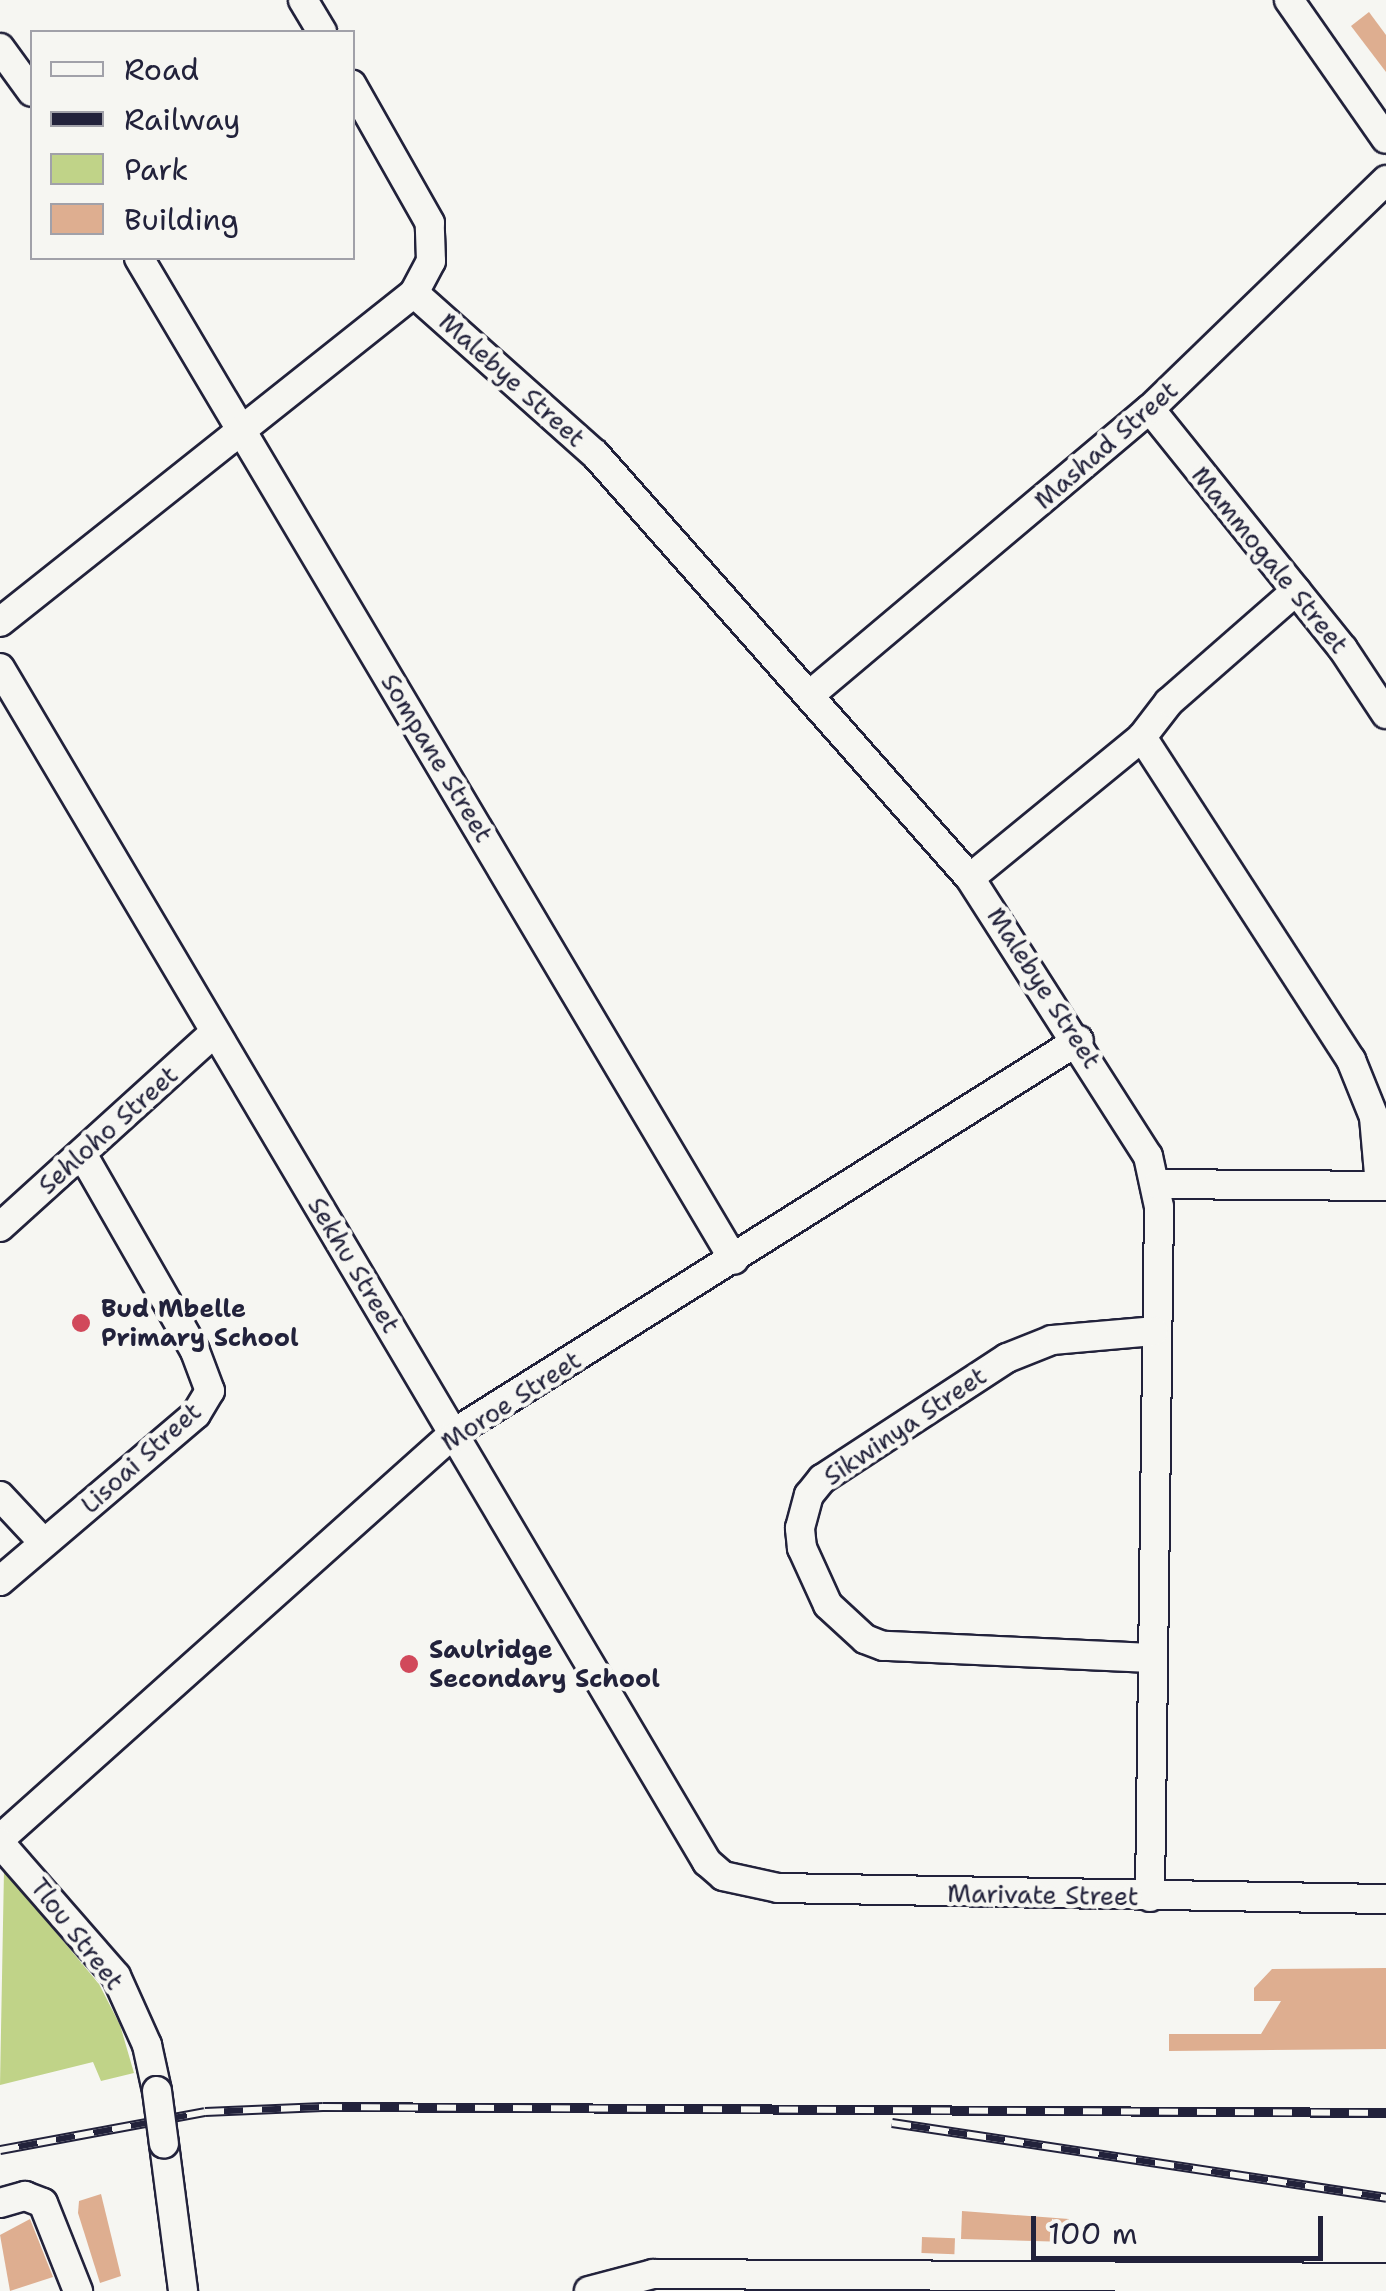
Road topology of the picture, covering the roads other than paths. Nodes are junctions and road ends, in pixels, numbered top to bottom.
1 (303, 0) edge
2 (1289, 0) edge
3 (321, 30) edge
4 (0, 48) edge
5 (30, 89) edge
6 (355, 90) edge
7 (1386, 138) edge
8 (1386, 180) edge
9 (140, 260) edge
10 (414, 293) junction
11 (1150, 409) junction
12 (242, 428) junction
13 (1296, 591) junction
14 (0, 622) edge
15 (0, 668) edge
16 (812, 694) junction
17 (1386, 714) edge
18 (1142, 736) junction
19 (970, 878) junction
20 (215, 1032) junction
21 (1079, 1040) junction
22 (82, 1154) junction
23 (1158, 1184) junction
24 (1383, 1186) edge
25 (0, 1227) edge
26 (734, 1260) junction
27 (1154, 1330) junction
28 (454, 1433) junction
29 (0, 1496) edge
30 (44, 1543) junction
31 (0, 1581) edge
32 (1151, 1658) junction
33 (0, 1841) edge
34 (708, 1862) joint
35 (1150, 1898) junction
36 (1386, 1899) edge
37 (0, 2203) edge
38 (821, 2282) edge
39 (1374, 2282) edge
40 (78, 2291) edge
41 (183, 2291) edge
42 (589, 2291) edge

1 - 3 street
2 - 7 street
4 - 5 street
6 - 10 street
8 - 11 street, Mashad Street
9 - 12 street, Sompane Street
10 - 12 street
10 - 16 street, Malebye Street
11 - 13 street, Mammogale Street
11 - 16 street, Mashad Street
12 - 14 street
12 - 26 street, Sompane Street
13 - 17 street, Mammogale Street
13 - 18 street
15 - 20 street, Sekhu Street
16 - 19 street, Malebye Street
18 - 19 street
18 - 24 street
19 - 21 street, Malebye Street
20 - 22 street, Sehloho Street
20 - 28 street, Sekhu Street
21 - 23 street, Malebye Street
21 - 26 street, Moroe Street
22 - 25 street, Sehloho Street
22 - 30 street, Lisoai Street
23 - 24 street
23 - 27 street
26 - 28 street, Moroe Street
27 - 32 street
27 - 32 street, Sikwinya Street
28 - 33 street, Moroe Street
28 - 34 street, Sekhu Street
29 - 30 street
30 - 31 street, Lisoai Street
32 - 35 street
33 - 41 street, Tlou Street, bridge
34 - 35 street, Marivate Street
35 - 36 street, Marivate Street
37 - 40 street
38 - 39 street
38 - 42 street

